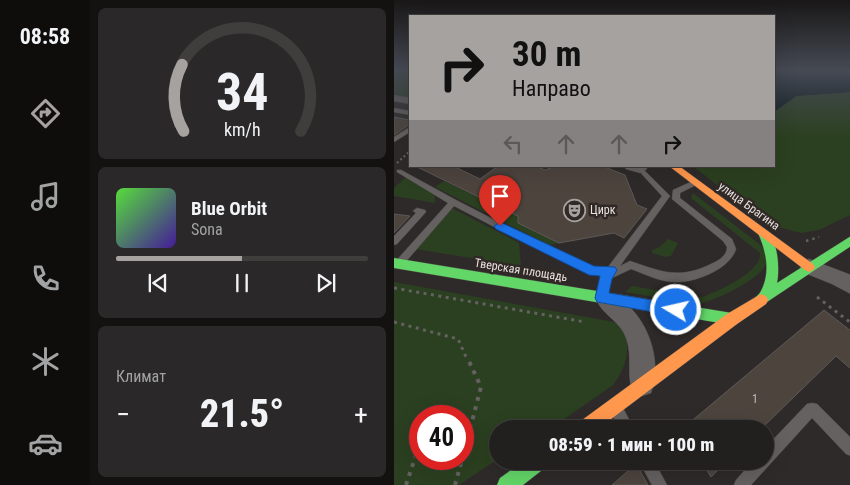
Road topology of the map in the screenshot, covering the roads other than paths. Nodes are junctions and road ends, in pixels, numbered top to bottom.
1 (394, 98) edge
2 (409, 101) edge
3 (394, 110) edge
4 (409, 113) edge
5 (409, 130) edge
6 (394, 140) edge
7 (637, 167) edge
8 (674, 167) edge
9 (399, 171) dead end
10 (693, 183) junction
11 (453, 202) junction
12 (417, 211) dead end
13 (763, 233) junction
14 (850, 240) edge
15 (394, 242) edge
16 (396, 264) edge
17 (809, 267) junction
18 (606, 282) junction
19 (850, 286) edge
20 (766, 296) junction
21 (732, 319) junction
22 (642, 384) junction
23 (614, 406) junction
24 (596, 420) edge
25 (622, 420) edge
26 (850, 448) edge
27 (774, 449) edge
28 (528, 470) edge
29 (651, 470) edge
30 (755, 470) edge
31 (508, 485) edge
32 (660, 485) edge
33 (741, 485) edge

1 - 2 street
3 - 4 lane
5 - 6 lane
7 - 18 lane
8 - 10 street, улица Брагина
9 - 11 lane
10 - 13 street, улица Брагина
10 - 18 lane
11 - 16 lane
11 - 18 lane
12 - 15 lane
13 - 17 street, улица Брагина
13 - 20 street
14 - 17 street
16 - 18 street, Тверская площадь
17 - 19 street
17 - 20 street
18 - 21 street, Тверская площадь
18 - 22 street
20 - 21 street
21 - 22 street
22 - 23 street
23 - 24 street
23 - 25 lane
26 - 27 lane
28 - 31 street
29 - 32 lane
30 - 33 lane

